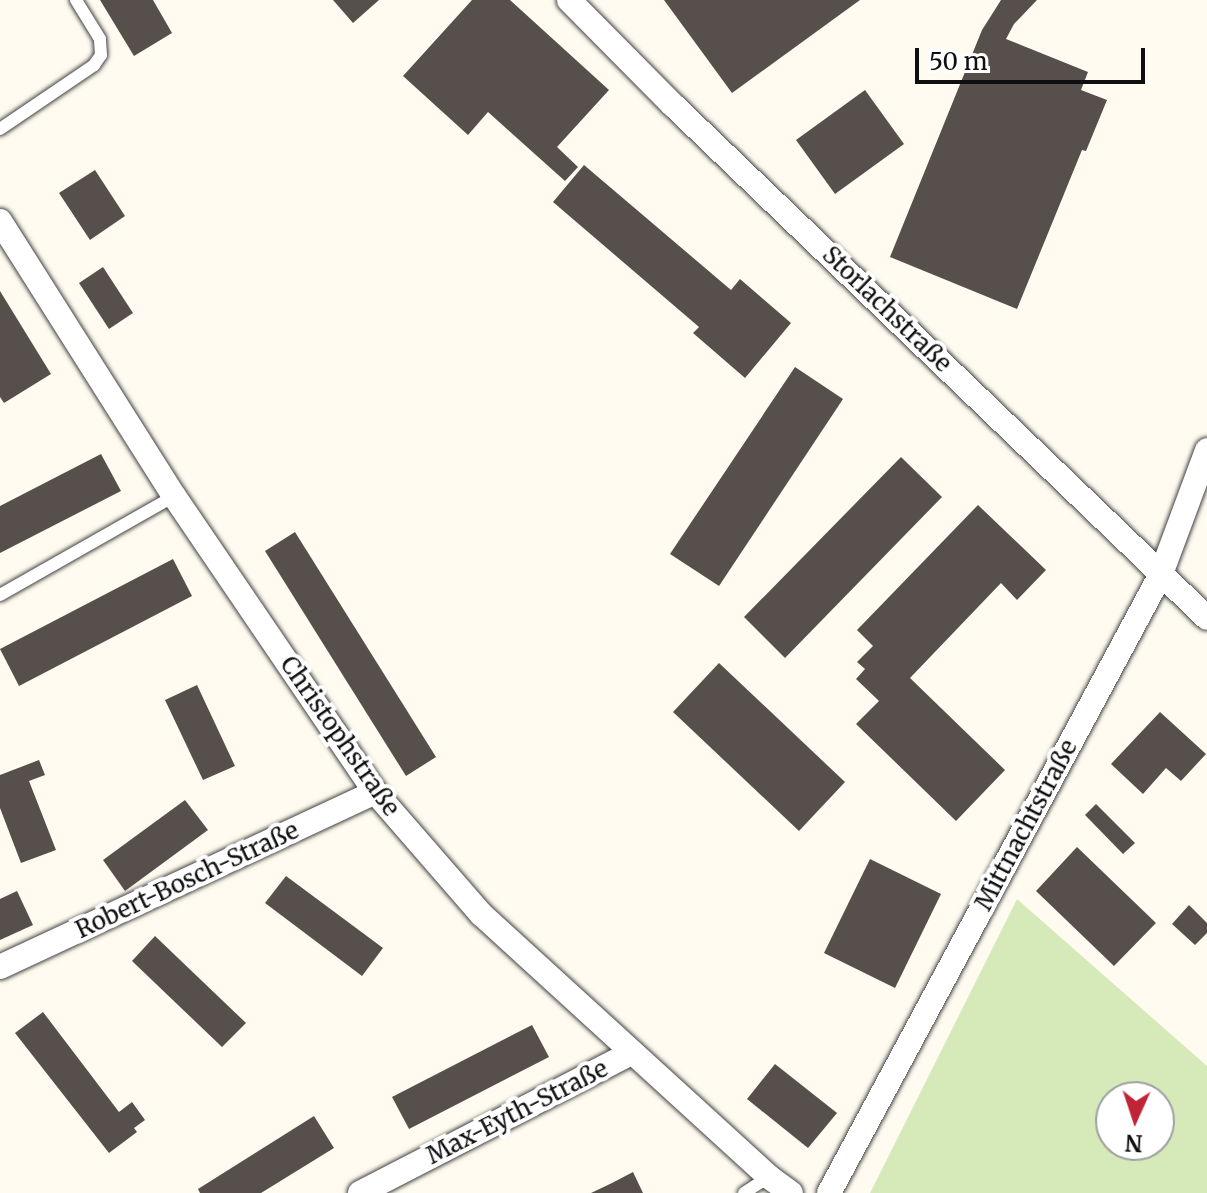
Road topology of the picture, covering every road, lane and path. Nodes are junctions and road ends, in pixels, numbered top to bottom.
1 (76, 0) edge
2 (569, 0) edge
3 (0, 129) edge
4 (4, 235) edge
5 (1207, 450) edge
6 (174, 496) junction
7 (1161, 574) junction
8 (0, 595) edge
9 (1207, 618) edge
10 (375, 792) junction
11 (0, 967) edge
12 (631, 1053) junction
13 (769, 1177) junction
14 (360, 1193) edge
15 (744, 1193) edge
16 (791, 1193) edge
17 (829, 1193) edge

1 - 3 lane
2 - 7 street, Storlachstraße
4 - 6 street, Christophstraße
5 - 7 street, Mittnachtstraße
6 - 8 lane
6 - 10 street, Christophstraße
7 - 9 street, Storlachstraße
7 - 17 street, Mittnachtstraße
10 - 11 street, Robert-Bosch-Straße
10 - 12 street, Christophstraße
12 - 13 street, Christophstraße
12 - 14 street, Max-Eyth-Straße
13 - 15 lane
13 - 16 street, Christophstraße

